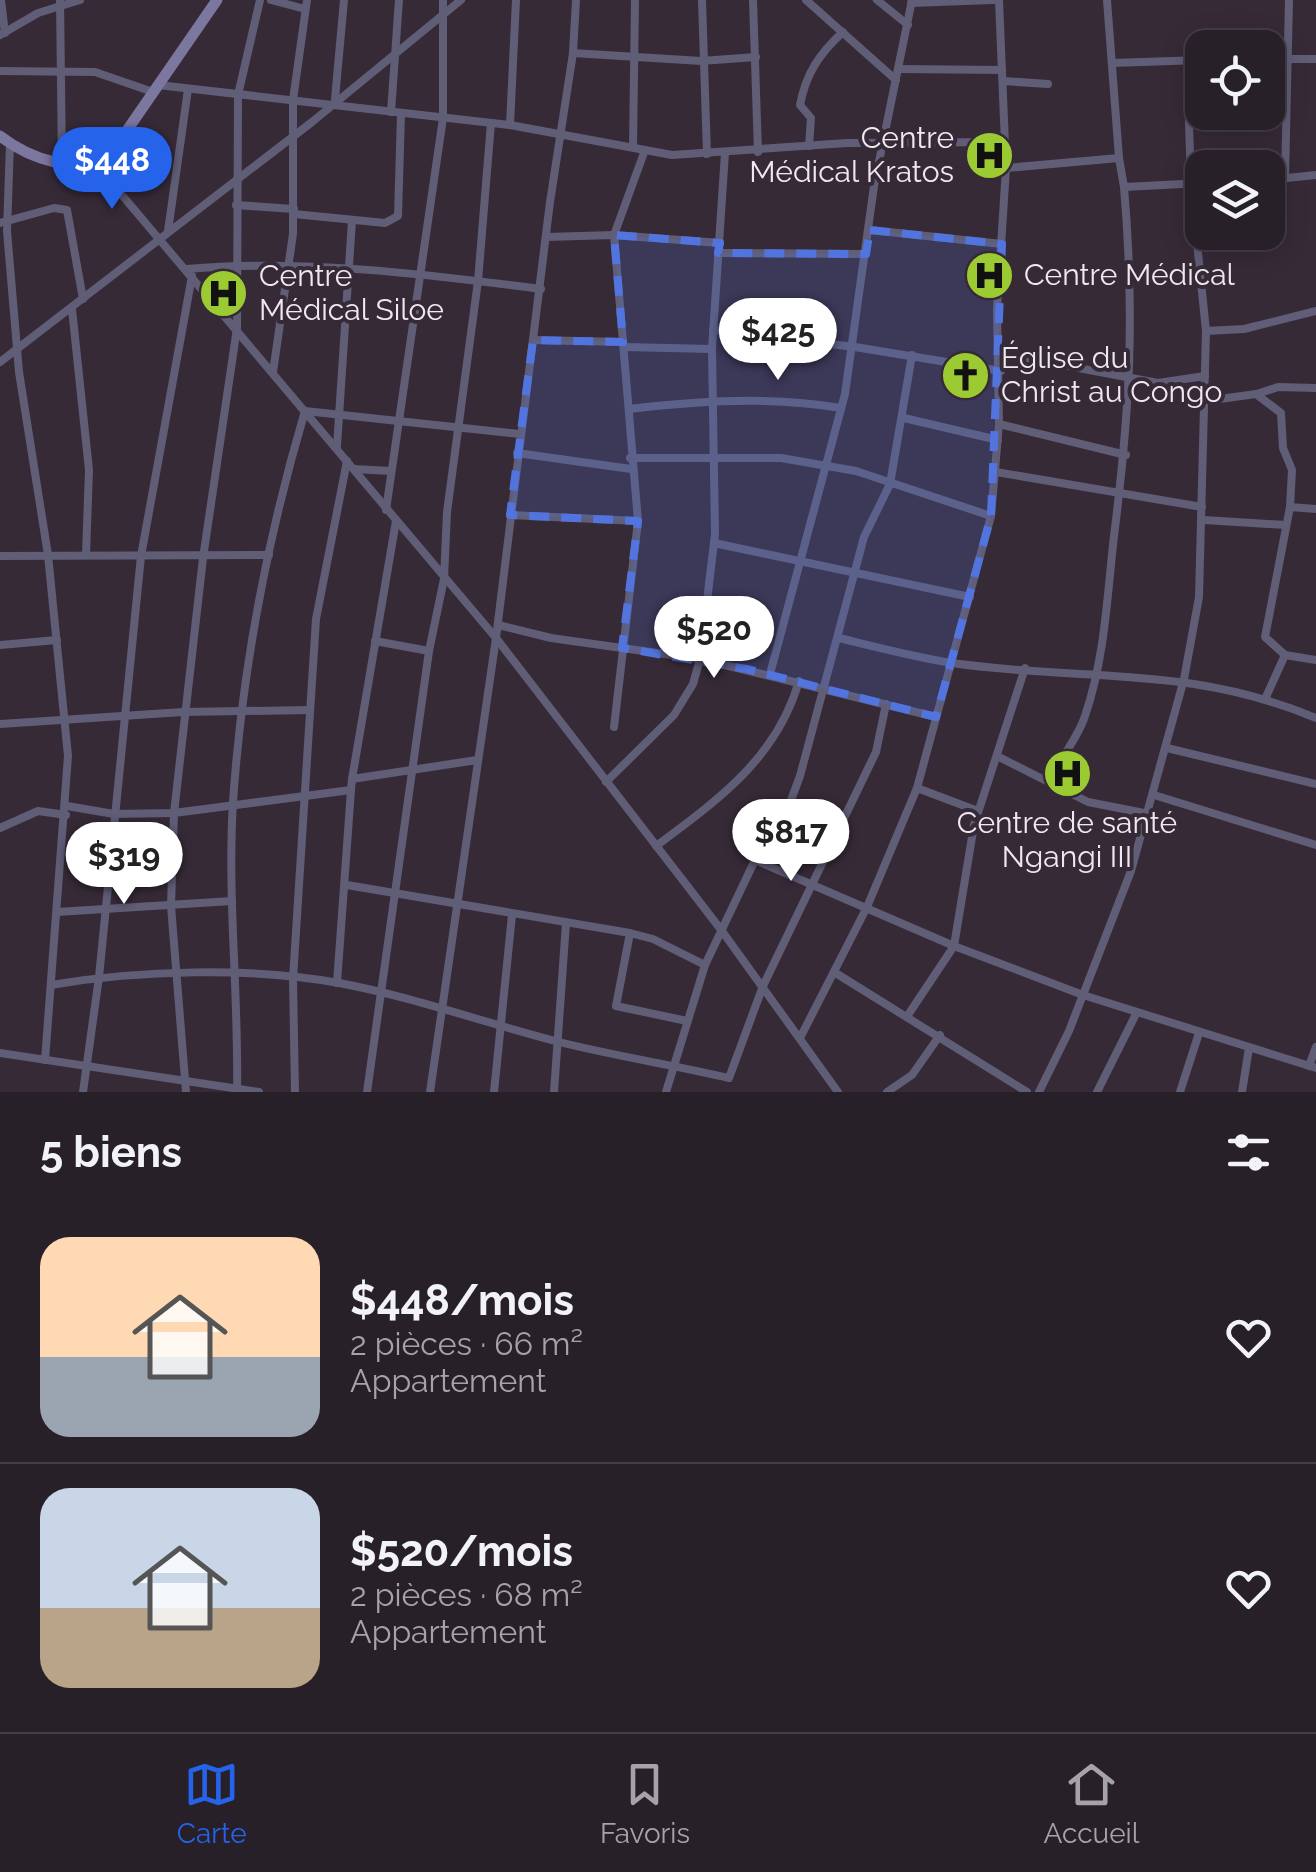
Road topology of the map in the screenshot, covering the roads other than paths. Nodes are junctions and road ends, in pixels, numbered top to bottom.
1 (1, 0) edge
2 (80, 0) edge
3 (216, 0) edge
4 (260, 0) edge
5 (271, 0) edge
6 (344, 0) edge
7 (400, 0) edge
8 (443, 0) edge
9 (461, 0) edge
10 (516, 0) edge
11 (576, 0) edge
12 (635, 0) edge
13 (702, 0) edge
14 (753, 0) edge
15 (806, 0) edge
16 (877, 0) edge
17 (996, 0) edge
18 (1107, 0) edge
19 (1289, 0) edge
20 (912, 1) edge
21 (60, 4) edge
22 (306, 4) edge
23 (443, 15) junction
24 (908, 25) junction
25 (843, 32) junction
26 (2, 34) edge
27 (574, 53) junction
28 (392, 55) junction
29 (638, 56) junction
30 (756, 57) junction
31 (1285, 59) edge
32 (1290, 59) junction
33 (1316, 59) edge
34 (701, 62) junction
35 (1185, 62) edge
36 (1112, 63) junction
37 (61, 69) junction
38 (899, 69) junction
39 (1002, 70) junction
40 (0, 71) edge
41 (896, 80) junction
42 (1002, 80) junction
43 (1048, 84) dead end
44 (156, 89) junction
45 (188, 89) junction
46 (238, 95) junction
47 (293, 100) junction
48 (332, 103) junction
49 (396, 113) junction
50 (443, 118) junction
51 (491, 123) junction
52 (510, 125) junction
53 (563, 133) junction
54 (294, 136) junction
55 (5, 140) edge
56 (883, 142) junction
57 (1005, 142) junction
58 (810, 146) junction
59 (634, 147) junction
60 (644, 150) junction
61 (758, 152) junction
62 (725, 153) junction
63 (706, 154) junction
64 (1119, 158) junction
65 (94, 162) junction
66 (62, 164) junction
67 (1006, 168) junction
68 (1316, 176) edge
69 (1285, 178) joint
70 (236, 180) junction
71 (1185, 184) edge
72 (1124, 187) junction
73 (236, 205) junction
74 (294, 212) junction
75 (352, 221) junction
76 (4, 222) edge
77 (870, 230) junction
78 (168, 231) junction
79 (614, 235) junction
80 (546, 236) junction
81 (159, 238) junction
82 (1002, 244) junction
83 (719, 248) junction
84 (1198, 250) edge
85 (866, 254) junction
86 (236, 265) junction
87 (288, 269) junction
88 (349, 271) junction
89 (189, 272) junction
90 (418, 274) junction
91 (478, 280) junction
92 (541, 289) junction
93 (83, 299) junction
94 (72, 309) junction
95 (1316, 311) edge
96 (237, 328) junction
97 (712, 330) junction
98 (1206, 331) junction
99 (533, 340) junction
100 (624, 345) junction
101 (854, 346) junction
102 (712, 349) junction
103 (17, 350) junction
104 (999, 353) junction
105 (912, 355) junction
106 (0, 362) edge
107 (1000, 371) junction
108 (272, 372) junction
109 (1205, 376) junction
110 (1132, 377) junction
111 (1316, 388) edge
112 (1256, 394) junction
113 (714, 402) junction
114 (1205, 402) junction
115 (841, 408) junction
116 (629, 409) junction
117 (305, 411) junction
118 (338, 416) junction
119 (904, 418) junction
120 (398, 420) junction
121 (999, 424) junction
122 (458, 426) junction
123 (520, 434) junction
124 (998, 440) junction
125 (336, 447) junction
126 (518, 453) junction
127 (714, 454) junction
128 (1126, 454) junction
129 (630, 458) junction
130 (347, 461) junction
131 (826, 465) junction
132 (631, 469) junction
133 (354, 470) junction
134 (391, 471) junction
135 (996, 472) junction
136 (890, 484) junction
137 (1122, 490) junction
138 (1202, 506) junction
139 (1290, 507) junction
140 (386, 510) junction
141 (1316, 510) edge
142 (510, 515) junction
143 (990, 516) junction
144 (1204, 520) junction
145 (396, 521) junction
146 (638, 521) junction
147 (1286, 525) junction
148 (714, 543) junction
149 (86, 554) junction
150 (48, 555) junction
151 (269, 555) junction
152 (0, 556) edge
153 (142, 556) junction
154 (203, 558) junction
155 (800, 562) junction
156 (856, 574) junction
157 (444, 579) junction
158 (970, 598) junction
159 (498, 625) junction
160 (496, 638) junction
161 (839, 638) junction
162 (56, 640) junction
163 (375, 641) junction
164 (0, 645) edge
165 (622, 648) junction
166 (429, 651) junction
167 (1285, 655) junction
168 (700, 659) junction
169 (1316, 660) edge
170 (953, 663) junction
171 (1025, 668) junction
172 (1096, 672) junction
173 (770, 674) junction
174 (1184, 679) junction
175 (800, 680) junction
176 (826, 688) junction
177 (1266, 697) junction
178 (886, 704) junction
179 (310, 710) junction
180 (244, 711) junction
181 (183, 712) junction
182 (126, 716) junction
183 (936, 717) junction
184 (1316, 718) edge
185 (64, 721) junction
186 (0, 724) edge
187 (614, 727) dead end
188 (1167, 748) junction
189 (997, 756) junction
190 (477, 760) junction
191 (412, 768) junction
192 (352, 779) junction
193 (606, 782) junction
194 (1050, 782) junction
195 (1316, 784) edge
196 (918, 788) junction
197 (351, 790) junction
198 (308, 795) junction
199 (1154, 795) junction
200 (233, 802) junction
201 (67, 811) junction
202 (978, 811) junction
203 (174, 812) junction
204 (114, 814) junction
205 (1148, 814) junction
206 (0, 828) edge
207 (1315, 842) edge
208 (656, 846) junction
209 (767, 865) junction
210 (811, 884) junction
211 (347, 886) junction
212 (394, 893) junction
213 (232, 901) junction
214 (457, 905) junction
215 (172, 906) junction
216 (867, 907) junction
217 (105, 908) junction
218 (57, 912) junction
219 (512, 915) junction
220 (566, 922) junction
221 (722, 931) junction
222 (630, 932) junction
223 (954, 946) junction
224 (705, 965) junction
225 (834, 972) junction
226 (178, 976) junction
227 (236, 976) junction
228 (99, 977) junction
229 (293, 978) junction
230 (337, 983) junction
231 (51, 985) junction
232 (762, 986) junction
233 (382, 994) junction
234 (1083, 995) junction
235 (442, 1007) junction
236 (1136, 1014) junction
237 (908, 1015) junction
238 (688, 1021) junction
239 (503, 1025) junction
240 (1199, 1034) junction
241 (940, 1035) junction
242 (800, 1038) junction
243 (558, 1042) junction
244 (1249, 1048) junction
245 (1316, 1048) edge
246 (0, 1053) edge
247 (45, 1060) junction
248 (86, 1066) junction
249 (673, 1066) junction
250 (1312, 1067) edge
251 (186, 1087) edge
252 (237, 1091) edge
253 (83, 1092) edge
254 (259, 1092) edge
255 (295, 1092) edge
256 (367, 1092) edge
257 (430, 1092) edge
258 (494, 1092) edge
259 (554, 1092) edge
260 (666, 1092) edge
261 (838, 1092) edge
262 (887, 1092) edge
263 (1028, 1092) edge
264 (1040, 1092) edge
265 (1097, 1092) edge
266 (1180, 1092) edge
267 (1242, 1092) edge

1 - 26 street
2 - 21 street
3 - 44 main road
4 - 46 street
5 - 22 street
6 - 48 street
7 - 28 street
8 - 23 street
9 - 23 street
10 - 52 street
11 - 27 street
12 - 29 street
13 - 34 street
14 - 30 street
15 - 25 street
16 - 24 street
17 - 20 street
17 - 39 street
18 - 36 street
19 - 32 street
20 - 24 street
21 - 26 street
21 - 37 street
22 - 47 street
23 - 28 street
23 - 50 street
24 - 38 street
25 - 41 street
25 - 58 street
27 - 29 street
27 - 53 street
28 - 48 street
28 - 49 street
29 - 34 street
29 - 59 street
30 - 34 street
30 - 61 street
31 - 32 street
32 - 33 street
32 - 69 street
34 - 63 street
35 - 36 street
36 - 64 street
37 - 40 street
37 - 44 street
37 - 66 street
38 - 39 street
38 - 41 street
39 - 42 street
41 - 56 street
42 - 43 street
42 - 57 street
44 - 45 street
44 - 65 main road
45 - 46 street
45 - 78 street
46 - 47 street
46 - 70 street
47 - 48 street
47 - 54 street
48 - 49 street
48 - 54 street
49 - 50 street
49 - 75 street
50 - 51 street
50 - 90 street
51 - 52 street
51 - 91 street
52 - 53 street
53 - 59 street
53 - 80 street
54 - 70 street
54 - 74 street
55 - 66 main road
55 - 76 street
56 - 57 street
56 - 58 street
56 - 77 street
57 - 67 street
58 - 61 street
59 - 60 street
60 - 63 street
60 - 79 street
61 - 62 street
62 - 63 street
62 - 83 street
64 - 67 street
64 - 72 street
65 - 66 main road
65 - 81 street
67 - 82 street
68 - 69 street
70 - 73 street
70 - 78 street
71 - 72 street
72 - 110 street
73 - 74 street
73 - 86 street
74 - 75 street
74 - 87 street
75 - 88 street
76 - 93 street
76 - 103 street
77 - 82 street
77 - 85 street
78 - 81 street
79 - 80 street
79 - 83 street
79 - 100 street
80 - 92 street
81 - 89 street
81 - 93 street
82 - 104 street
83 - 85 street
83 - 97 street
84 - 98 street
85 - 101 street
86 - 87 street
86 - 89 street
86 - 96 street
87 - 88 street
87 - 108 street
88 - 90 street
88 - 118 street
89 - 96 street
89 - 153 street
90 - 91 street
90 - 120 street
91 - 92 street
91 - 122 street
92 - 99 street
93 - 94 street
94 - 103 street
94 - 149 street
95 - 98 street
96 - 108 street
96 - 154 street
97 - 101 street
97 - 102 street
98 - 109 street
99 - 100 street
99 - 123 street
100 - 102 street
100 - 116 street
101 - 105 street
101 - 115 street
102 - 113 street
103 - 106 street
103 - 150 street
104 - 107 street
104 - 110 street
105 - 107 street
105 - 119 street
107 - 121 street
108 - 117 street
109 - 110 street
109 - 114 street
110 - 128 street
111 - 112 street
112 - 114 street
112 - 139 street
113 - 115 street
113 - 116 street
113 - 127 street
114 - 138 street
115 - 131 street
116 - 129 street
117 - 118 street
117 - 125 street
117 - 151 street
118 - 120 street
118 - 125 street
119 - 124 street
119 - 136 street
120 - 122 street
120 - 134 street
121 - 124 street
121 - 128 street
122 - 123 street
122 - 157 street
123 - 126 street
124 - 135 street
125 - 130 street
126 - 132 street
126 - 142 street
127 - 129 street
127 - 131 street
127 - 148 street
128 - 137 street
129 - 132 street
130 - 133 street
130 - 179 street
131 - 136 street
131 - 155 street
132 - 146 street
133 - 134 street
133 - 140 street
134 - 140 street
135 - 137 street
135 - 143 street
136 - 143 street
136 - 156 street
137 - 138 street
137 - 172 street
138 - 144 street
139 - 141 street
139 - 147 street
140 - 145 street
142 - 146 street
142 - 159 street
143 - 158 street
144 - 147 street
144 - 174 street
145 - 157 street
145 - 163 street
146 - 165 street
147 - 167 street
148 - 155 street
148 - 168 street
149 - 150 street
149 - 153 street
150 - 152 street
150 - 162 street
151 - 154 street
151 - 180 street
153 - 154 street
153 - 182 street
154 - 181 street
155 - 156 street
155 - 173 street
156 - 158 street
156 - 161 street
157 - 160 street
157 - 166 street
158 - 170 street
159 - 160 street
159 - 165 street
160 - 190 street
160 - 193 street
161 - 170 street
161 - 176 street
162 - 164 street
162 - 185 street
163 - 166 street
163 - 192 street
165 - 168 street
165 - 187 street
166 - 191 street
167 - 169 street
167 - 177 street
168 - 173 street
168 - 193 street
170 - 171 street
170 - 183 street
171 - 172 street
171 - 189 street
172 - 174 street
172 - 194 street
173 - 175 street
174 - 177 street
174 - 188 street
175 - 176 street
175 - 208 street
176 - 178 street
176 - 209 street
177 - 184 street
178 - 183 street
178 - 210 street
179 - 180 street
179 - 198 street
180 - 181 street
180 - 200 street
181 - 182 street
181 - 203 street
182 - 185 street
182 - 204 street
183 - 196 street
185 - 186 street
185 - 201 street
188 - 195 street
188 - 199 street
189 - 194 street
189 - 202 street
190 - 191 street
190 - 214 street
191 - 192 street
191 - 212 street
192 - 197 street
193 - 208 street
194 - 205 street
196 - 202 street
196 - 216 street
197 - 198 street
197 - 211 street
198 - 200 street
198 - 229 street
199 - 205 street
199 - 207 street
200 - 203 street
200 - 213 street
201 - 204 street
201 - 206 street
201 - 218 street
202 - 223 street
203 - 204 street
203 - 215 street
204 - 217 street
205 - 234 street
208 - 221 street
209 - 210 street
209 - 221 street
210 - 216 street
210 - 232 street
211 - 212 street
211 - 230 street
212 - 214 street
212 - 233 street
213 - 215 street
213 - 227 street
214 - 219 street
214 - 235 street
215 - 217 street
215 - 226 street
216 - 223 street
216 - 225 street
217 - 218 street
217 - 228 street
218 - 231 street
219 - 220 street
219 - 239 street
220 - 222 street
220 - 243 street
221 - 224 street
221 - 232 street
222 - 224 street
222 - 238 street
223 - 234 street
223 - 237 street
224 - 238 street
225 - 237 street
225 - 242 street
226 - 227 street
226 - 228 street
226 - 251 street
227 - 229 street
227 - 252 street
228 - 231 street
228 - 248 street
229 - 230 street
229 - 255 street
230 - 233 street
231 - 247 street
232 - 242 street
232 - 249 street
233 - 235 street
233 - 256 street
234 - 236 street
234 - 264 street
235 - 239 street
235 - 257 street
236 - 240 street
236 - 265 street
237 - 241 street
238 - 249 street
239 - 243 street
239 - 258 street
240 - 244 street
240 - 266 street
241 - 262 street
241 - 263 street
242 - 261 street
243 - 249 street
243 - 259 street
244 - 250 street
244 - 267 street
245 - 250 street
246 - 247 street
247 - 248 street
248 - 251 street
248 - 253 street
249 - 260 street
251 - 252 street
252 - 254 street

